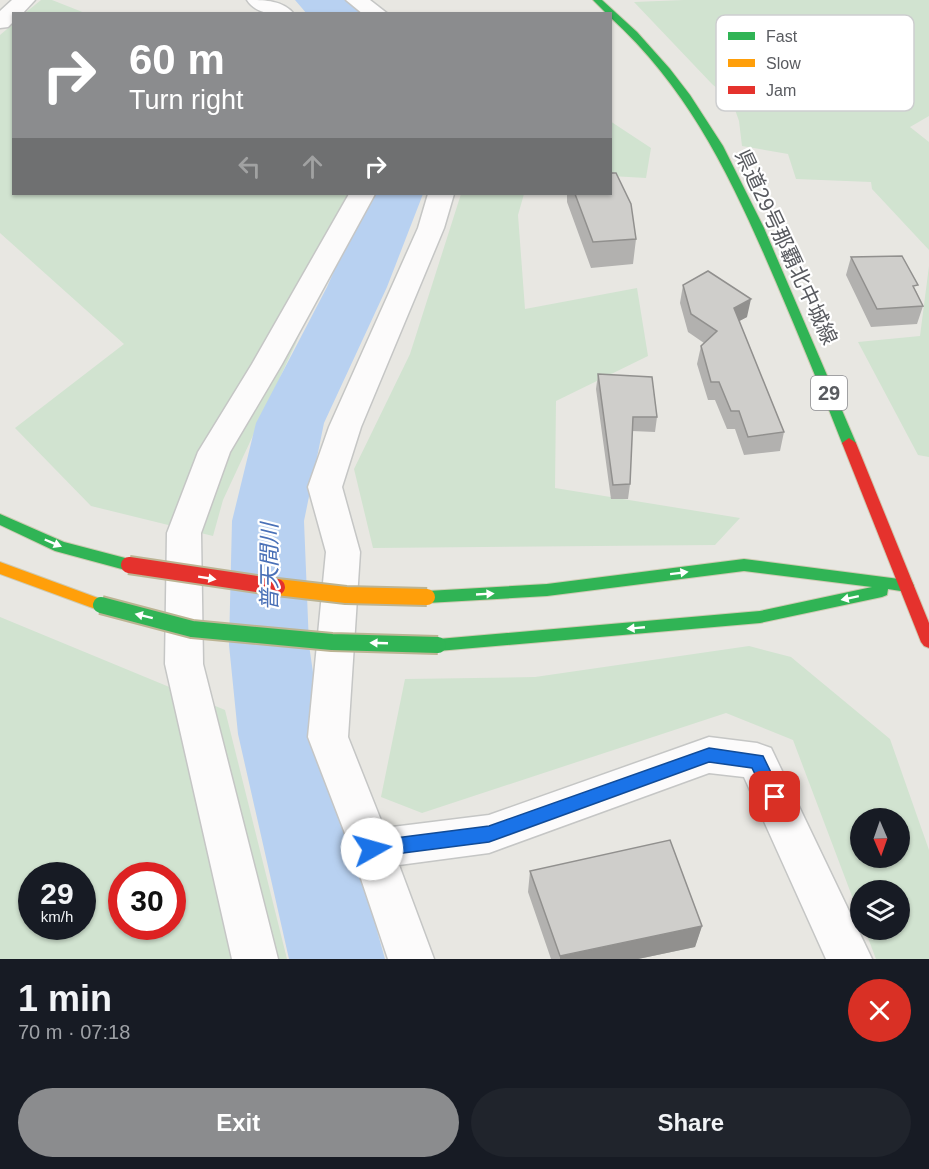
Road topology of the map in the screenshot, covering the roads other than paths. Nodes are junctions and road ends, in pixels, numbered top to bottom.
1 (25, 0) edge
2 (257, 0) edge
3 (356, 0) edge
4 (597, 0) edge
5 (280, 12) edge
6 (375, 12) edge
7 (610, 12) edge
8 (612, 14) edge
9 (0, 22) edge
10 (361, 195) edge
11 (441, 195) edge
12 (0, 519) edge
13 (0, 568) edge
14 (907, 586) junction
15 (929, 642) edge
16 (372, 849) junction
17 (255, 959) edge
18 (411, 959) edge
19 (849, 959) edge

1 - 9 street
2 - 5 street
3 - 6 street
4 - 7 main road, 県道29号那覇北中城線 / 29
8 - 14 main road, 県道29号那覇北中城線 / 29
10 - 17 street
11 - 16 street
12 -> 14 main road, bridge
14 -> 13 main road, bridge
14 - 15 main road, 県道29号那覇北中城線 / 29
16 - 18 street
16 - 19 street

